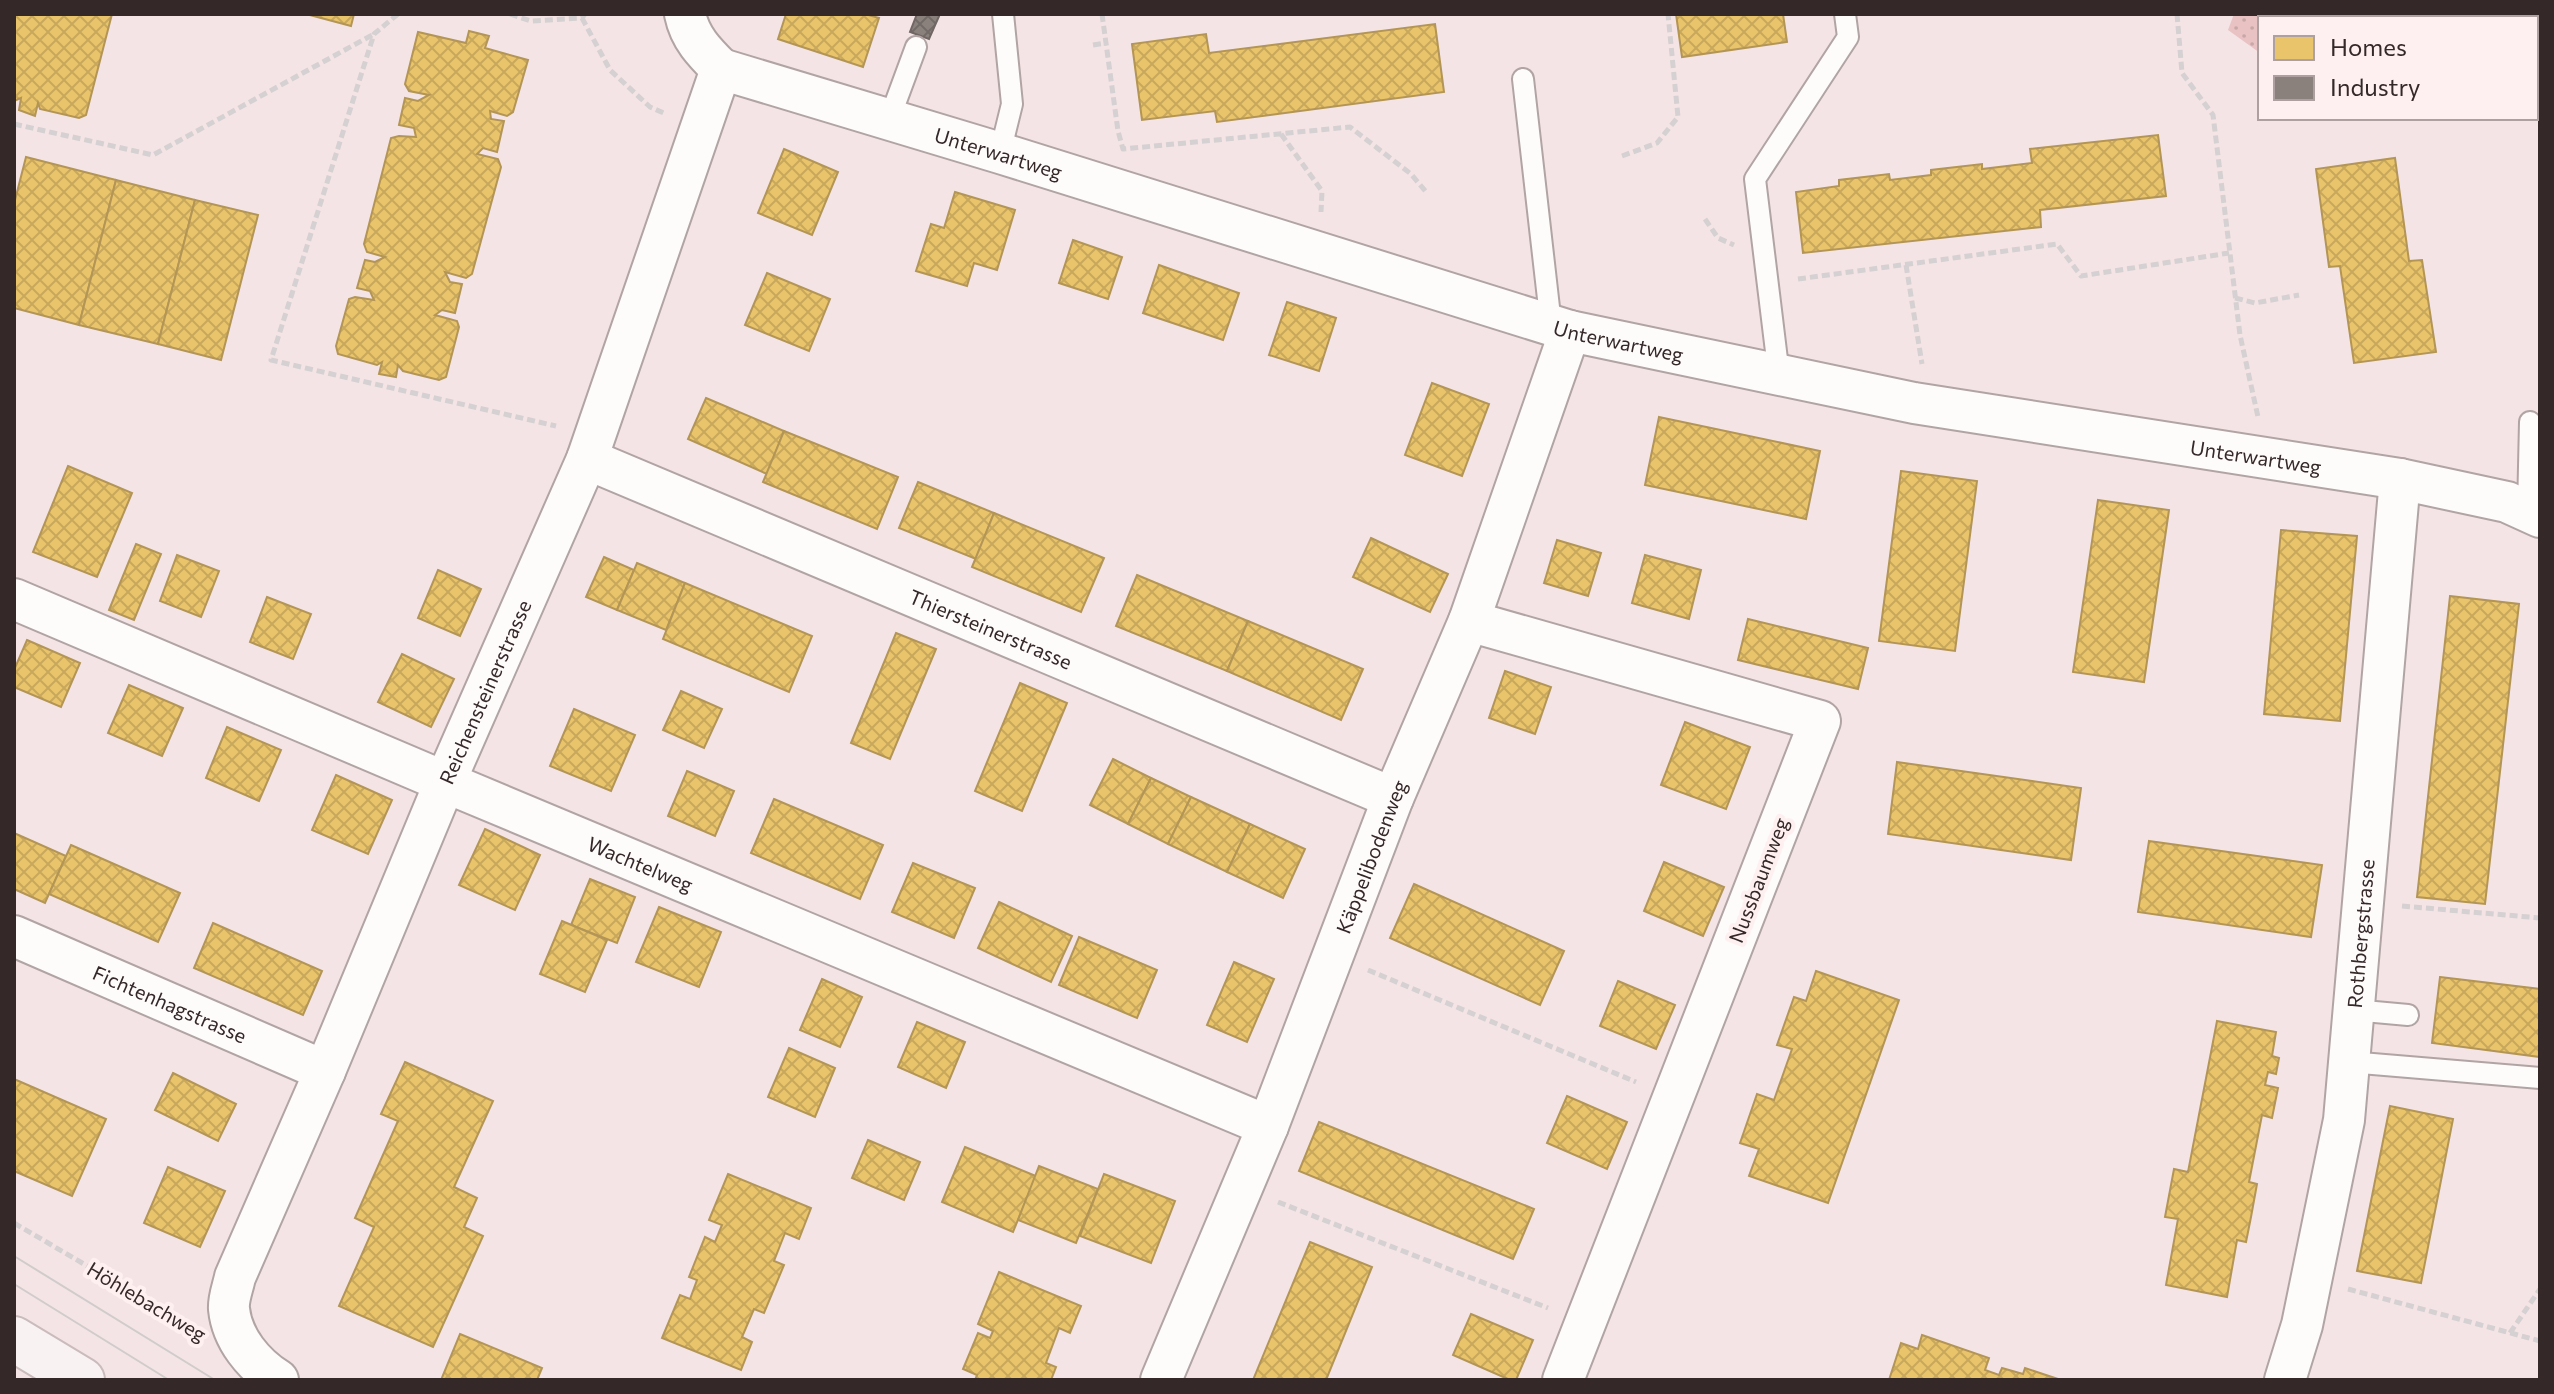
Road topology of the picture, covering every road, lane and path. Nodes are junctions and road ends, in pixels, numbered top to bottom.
1 (398, 14) edge
2 (510, 14) edge
3 (685, 14) edge
4 (1003, 14) edge
5 (1102, 14) edge
6 (1668, 14) edge
7 (1845, 14) edge
8 (2177, 14) edge
9 (584, 16) edge
10 (374, 34) junction
11 (1106, 43) junction
12 (1093, 45) dead end
13 (916, 47) dead end
14 (721, 69) junction
15 (1523, 79) dead end
16 (889, 120) junction
17 (14, 124) edge
18 (701, 128) junction
19 (1281, 134) junction
20 (1000, 153) junction
21 (1622, 156) dead end
22 (1427, 193) dead end
23 (1705, 219) dead end
24 (1718, 238) dead end
25 (1319, 253) junction
26 (2229, 253) junction
27 (1906, 265) junction
28 (1768, 283) junction
29 (2299, 295) dead end
30 (2235, 298) junction
31 (1560, 328) junction
32 (1779, 376) junction
33 (1928, 405) junction
34 (2530, 422) dead end
35 (592, 447) junction
36 (2266, 457) junction
37 (2400, 479) junction
38 (2534, 514) edge
39 (14, 599) edge
40 (1469, 621) junction
41 (445, 782) junction
42 (1393, 798) junction
43 (2363, 902) junction
44 (2540, 918) edge
45 (14, 936) edge
46 (1334, 956) junction
47 (2353, 1010) junction
48 (2408, 1015) dead end
49 (2349, 1062) junction
50 (325, 1071) junction
51 (2540, 1078) edge
52 (1673, 1098) junction
53 (1268, 1126) junction
54 (1243, 1188) junction
55 (14, 1223) edge
56 (2312, 1280) junction
57 (2540, 1289) edge
58 (1586, 1323) junction
59 (196, 1330) dead end
60 (2510, 1333) junction
61 (14, 1339) edge
62 (2540, 1341) edge
63 (268, 1374) edge
64 (82, 1380) edge
65 (1161, 1380) edge
66 (1563, 1380) edge
67 (2285, 1380) edge

1 - 10 path
2 - 9 path
3 - 14 street
4 - 20 lane
5 - 11 path
6 - 21 path
7 - 28 lane
8 - 26 path
9 - 18 path
10 - 17 path
10 - 35 path
11 - 12 path
11 - 19 path
13 - 16 lane
14 - 16 street, Unterwartweg
14 - 18 street, Reichensteinerstrasse
15 - 31 lane
16 - 20 street, Unterwartweg
18 - 35 street, Reichensteinerstrasse
19 - 22 path
19 - 25 path
20 - 25 street, Unterwartweg
23 - 24 path
25 - 31 street, Unterwartweg
26 - 27 path
26 - 30 path
27 - 28 path
27 - 33 path
28 - 32 lane
29 - 30 path
30 - 36 path
31 - 32 street, Unterwartweg
31 - 40 street, Käppelibodenweg
32 - 33 street, Unterwartweg
33 - 36 street, Unterwartweg
34 - 38 lane
35 - 41 street, Reichensteinerstrasse
35 - 42 street, Thiersteinerstrasse
36 - 37 street, Unterwartweg
37 - 38 street, Unterwartweg
37 - 43 street, Rothbergstrasse
39 - 41 street, Wachtelweg
40 - 42 street, Käppelibodenweg
40 - 52 street, Nussbaumweg
41 - 50 street, Reichensteinerstrasse
41 - 53 street, Wachtelweg
42 - 46 street, Käppelibodenweg
43 - 44 path
43 - 47 street, Rothbergstrasse
45 - 50 street, Fichtenhagstrasse
46 - 52 path
46 - 53 street, Käppelibodenweg
47 - 48 lane
47 - 49 street, Rothbergstrasse
49 - 51 lane
49 - 56 street, Rothbergstrasse
50 - 63 street, Reichensteinerstrasse
52 - 58 street, Nussbaumweg
53 - 54 street, Käppelibodenweg
54 - 58 path
54 - 65 street, Käppelibodenweg
55 - 59 path, Höhlebachweg
56 - 60 path
56 - 67 street, Rothbergstrasse
57 - 60 path
58 - 66 street, Nussbaumweg
60 - 62 path
61 - 64 main road

